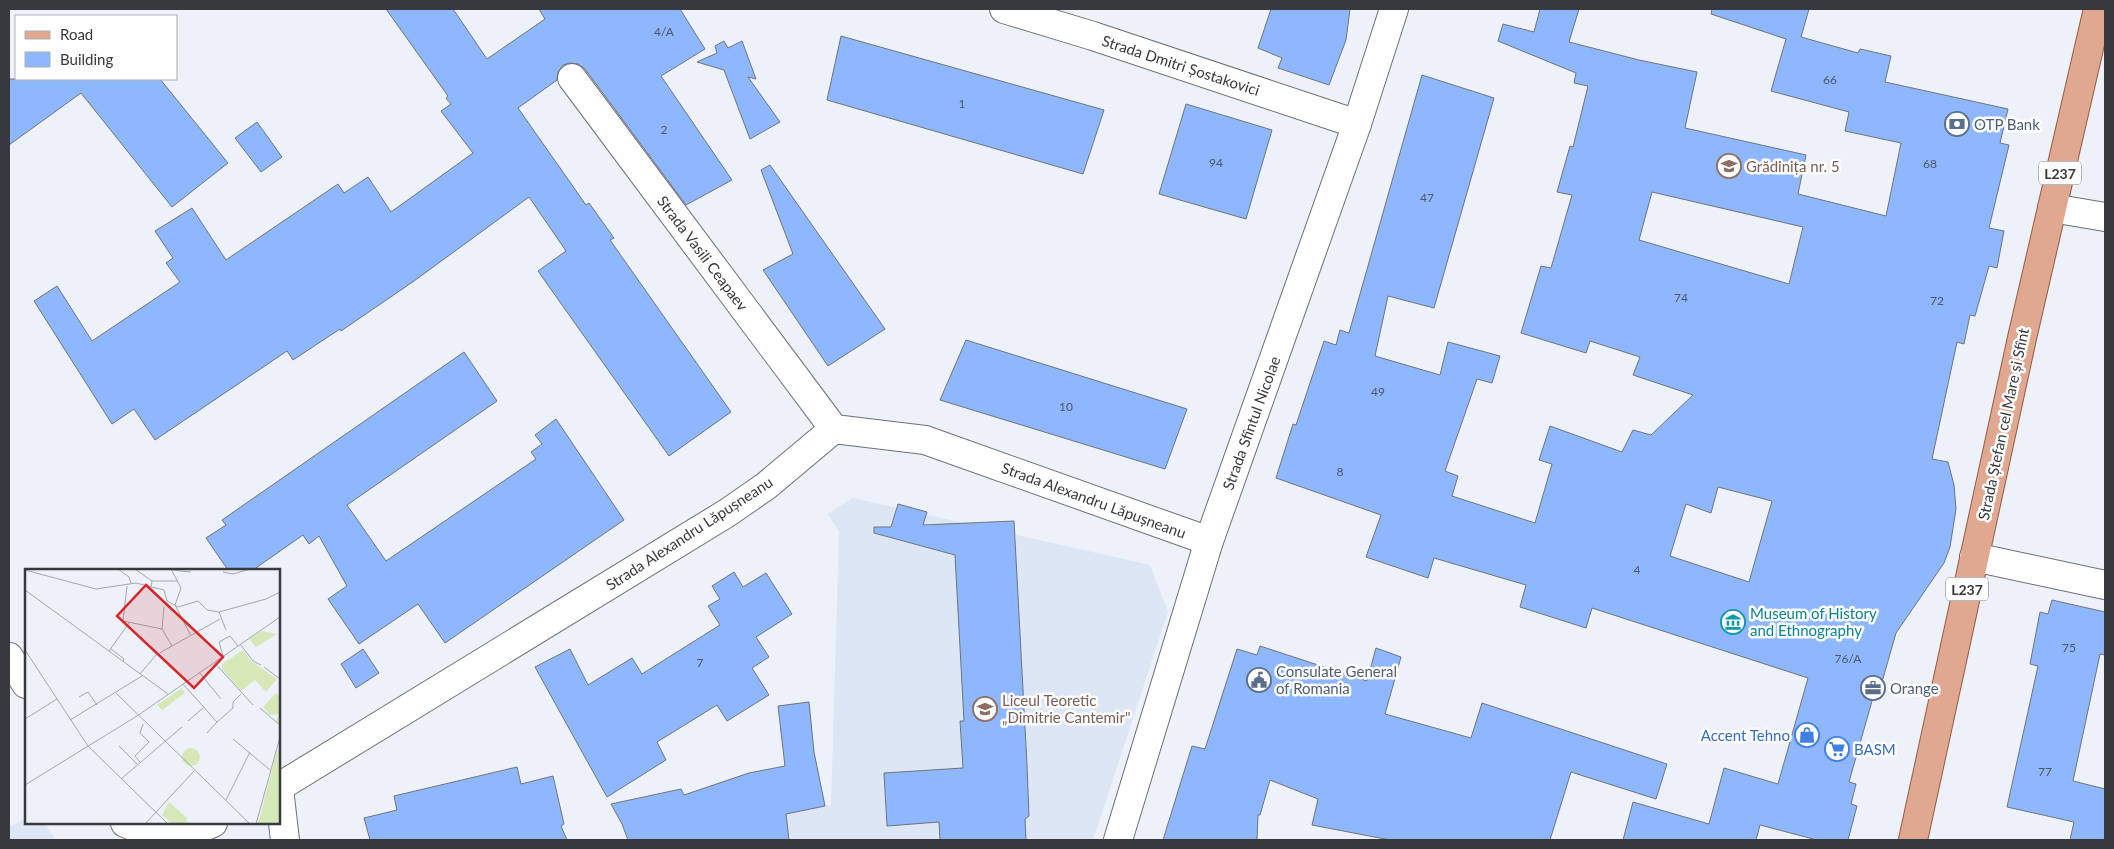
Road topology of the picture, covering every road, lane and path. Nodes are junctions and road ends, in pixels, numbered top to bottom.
1 (1004, 9) edge
2 (1394, 9) edge
3 (2098, 9) edge
4 (572, 78) dead end
5 (1357, 124) junction
6 (2052, 208) junction
7 (2105, 217) edge
8 (834, 430) junction
9 (1209, 541) junction
10 (1974, 557) junction
11 (2105, 586) edge
12 (9, 658) edge
13 (25, 682) edge
14 (280, 787) edge
15 (280, 797) edge
16 (127, 824) edge
17 (211, 824) edge
18 (285, 840) edge
19 (1118, 840) edge
20 (1913, 840) edge

1 - 5 street, Strada Dmitri Șostakovici
2 - 5 street, Strada Sfîntul Nicolae
3 - 6 main road, Strada Ștefan cel Mare și Sfînt / L237
4 - 8 street, Strada Vasili Ceapaev
5 - 9 street, Strada Sfîntul Nicolae
6 - 7 street
6 - 10 main road, Strada Ștefan cel Mare și Sfînt / L237
8 - 9 street, Strada Alexandru Lăpușneanu
8 - 14 street, Strada Alexandru Lăpușneanu
9 - 19 street, Strada Sfîntul Nicolae
10 - 11 street
10 - 20 main road, Strada Ștefan cel Mare și Sfînt / L237
12 - 13 street
15 - 18 street
16 - 17 street

